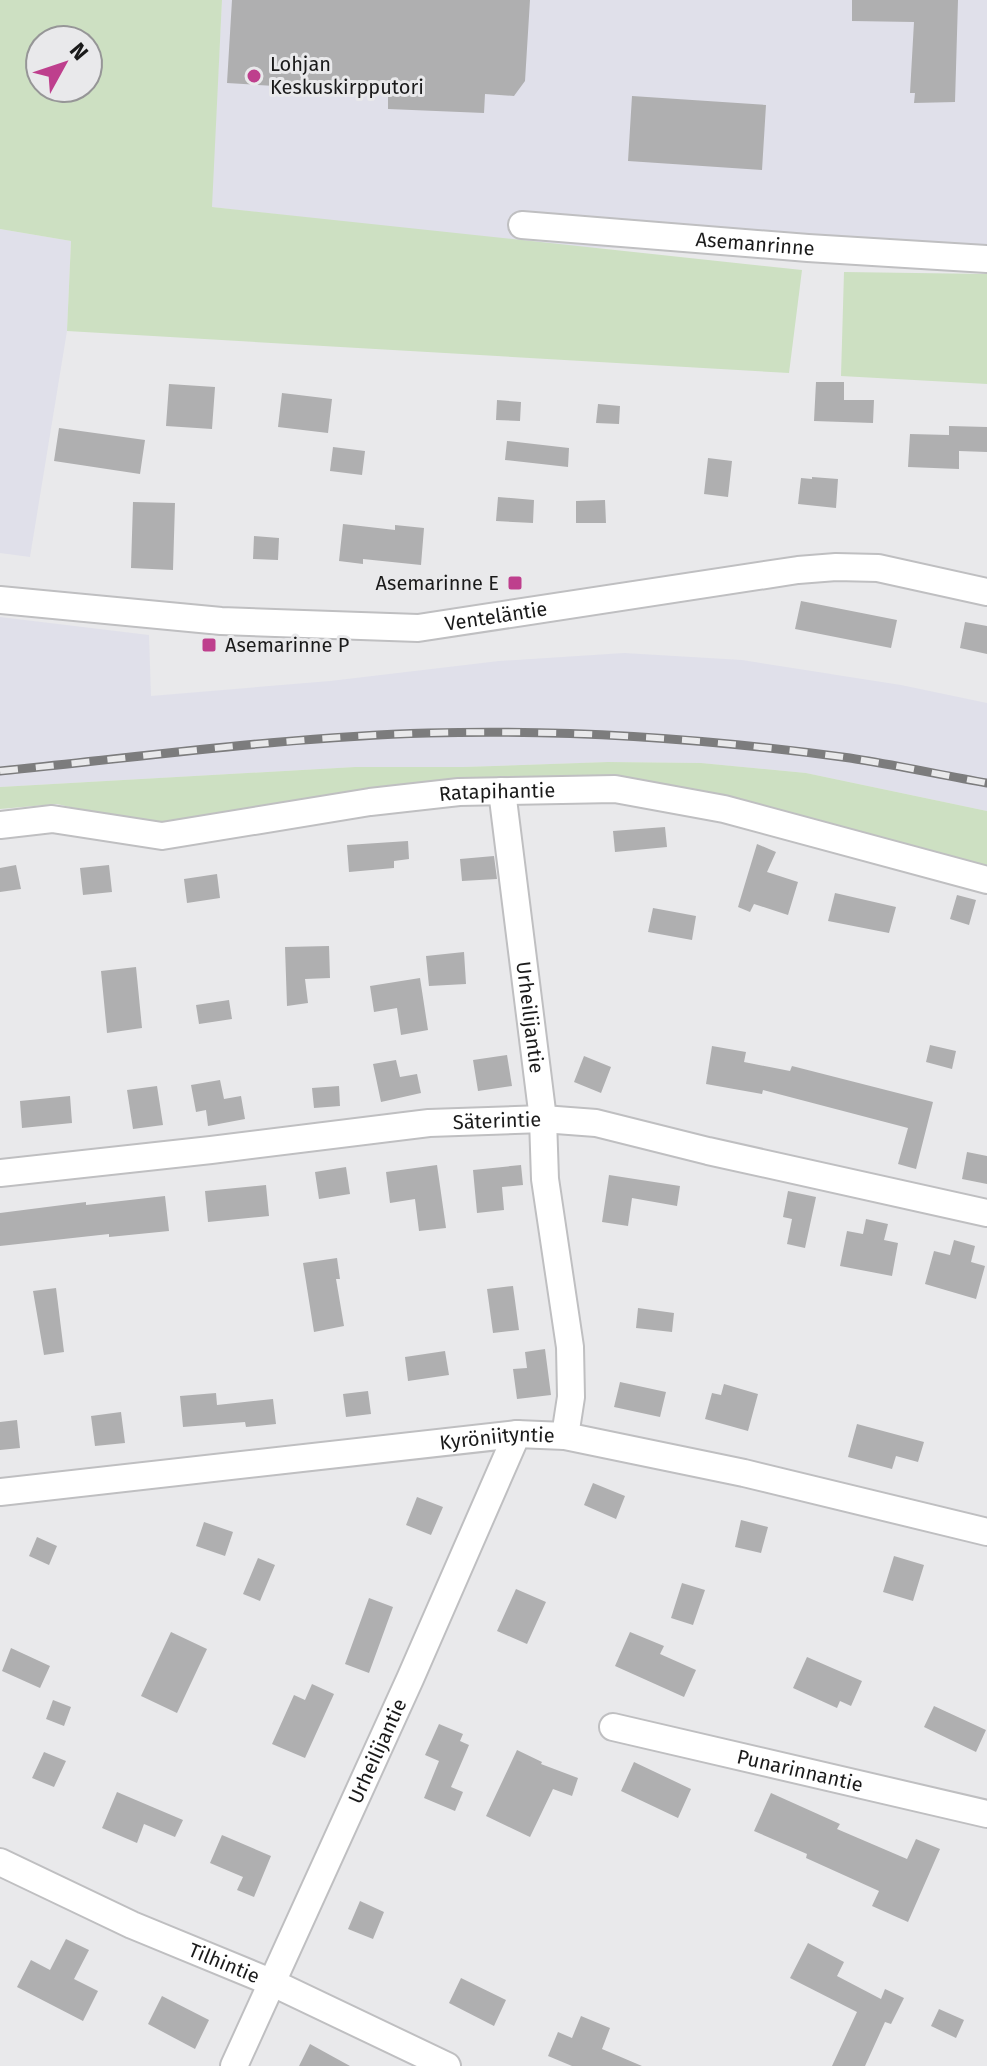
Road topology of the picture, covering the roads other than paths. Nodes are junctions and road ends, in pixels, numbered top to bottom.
1 (522, 225) dead end
2 (987, 259) edge
3 (987, 592) edge
4 (0, 600) edge
5 (502, 791) junction
6 (0, 825) edge
7 (987, 880) edge
8 (543, 1119) junction
9 (0, 1173) edge
10 (987, 1213) edge
11 (517, 1434) junction
12 (565, 1436) junction
13 (0, 1492) edge
14 (987, 1532) edge
15 (613, 1727) dead end
16 (987, 1814) edge
17 (0, 1862) edge
18 (273, 1983) junction
19 (234, 2066) edge
20 (447, 2066) edge

1 - 2 street, Asemanrinne
3 - 4 street, Venteläntie
5 - 6 street, Ratapihantie
5 - 7 street, Ratapihantie
5 - 8 street, Urheilijantie
8 - 9 street, Säterintie
8 - 10 street, Säterintie
8 - 12 street, Urheilijantie
11 - 12 street, Kyröniityntie
11 - 13 street, Kyröniityntie
11 - 18 street, Urheilijantie
12 - 14 street, Kyröniityntie
15 - 16 street, Punarinnantie
17 - 18 street, Tilhintie
18 - 19 street, Urheilijantie
18 - 20 street, Tilhintie

